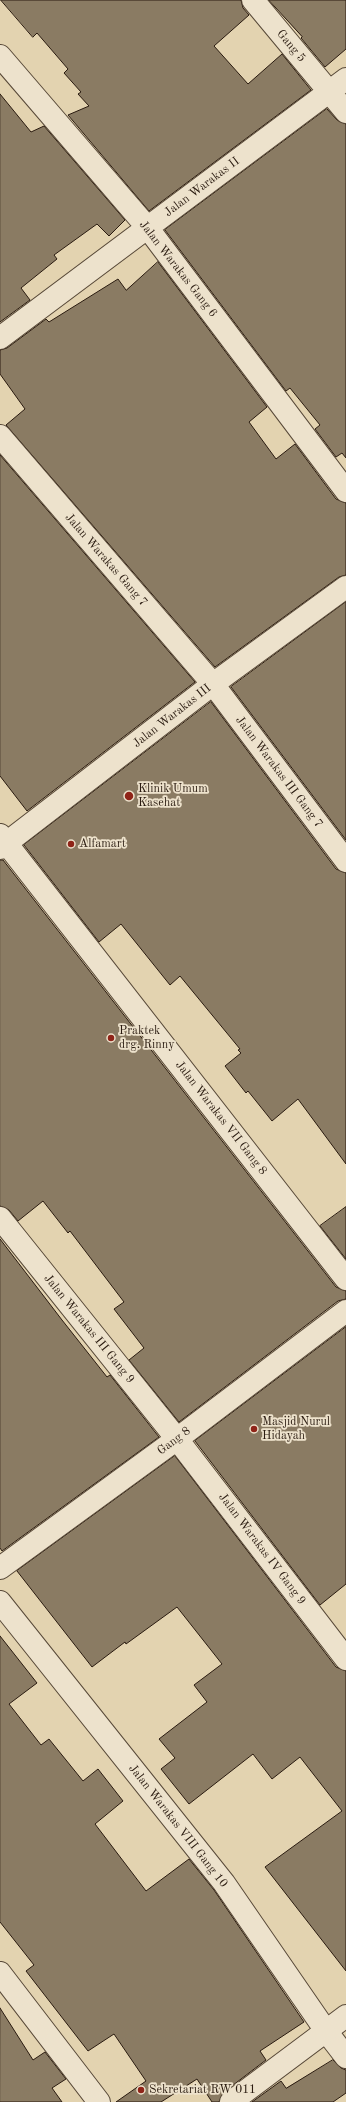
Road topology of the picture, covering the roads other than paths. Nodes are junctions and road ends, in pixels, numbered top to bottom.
1 (253, 0) edge
2 (0, 56) edge
3 (338, 85) edge
4 (346, 112) edge
5 (148, 227) junction
6 (0, 338) edge
7 (0, 436) edge
8 (346, 490) edge
9 (346, 587) edge
10 (213, 684) junction
11 (2, 842) edge
12 (346, 861) edge
13 (0, 1218) edge
14 (346, 1279) edge
15 (346, 1311) edge
16 (178, 1439) junction
17 (0, 1568) edge
18 (0, 1602) edge
19 (346, 1659) edge
20 (0, 1973) edge
21 (346, 2016) edge
22 (326, 2031) junction
23 (346, 2056) edge
24 (99, 2102) edge
25 (231, 2102) edge

1 - 3 street, Gang 5
2 - 5 street, Jalan Warakas Gang 6
3 - 4 street, Gang 5
3 - 5 street, Jalan Warakas II
5 - 6 street, Jalan Warakas II
5 - 8 street, Jalan Warakas Gang 6
7 - 10 street, Jalan Warakas Gang 7
9 - 10 street, Jalan Warakas III
10 - 11 street, Jalan Warakas III
10 - 12 street, Jalan Warakas III Gang 7
11 - 14 street, Jalan Warakas VII Gang 8
13 - 16 street, Jalan Warakas III Gang 9
15 - 16 street, Gang 8
16 - 17 street, Gang 8
16 - 19 street, Jalan Warakas IV Gang 9
18 - 22 street, Jalan Warakas VIII Gang 10
20 - 24 street
21 - 22 street
22 - 23 street, Jalan Warakas VIII Gang 10
22 - 25 street

